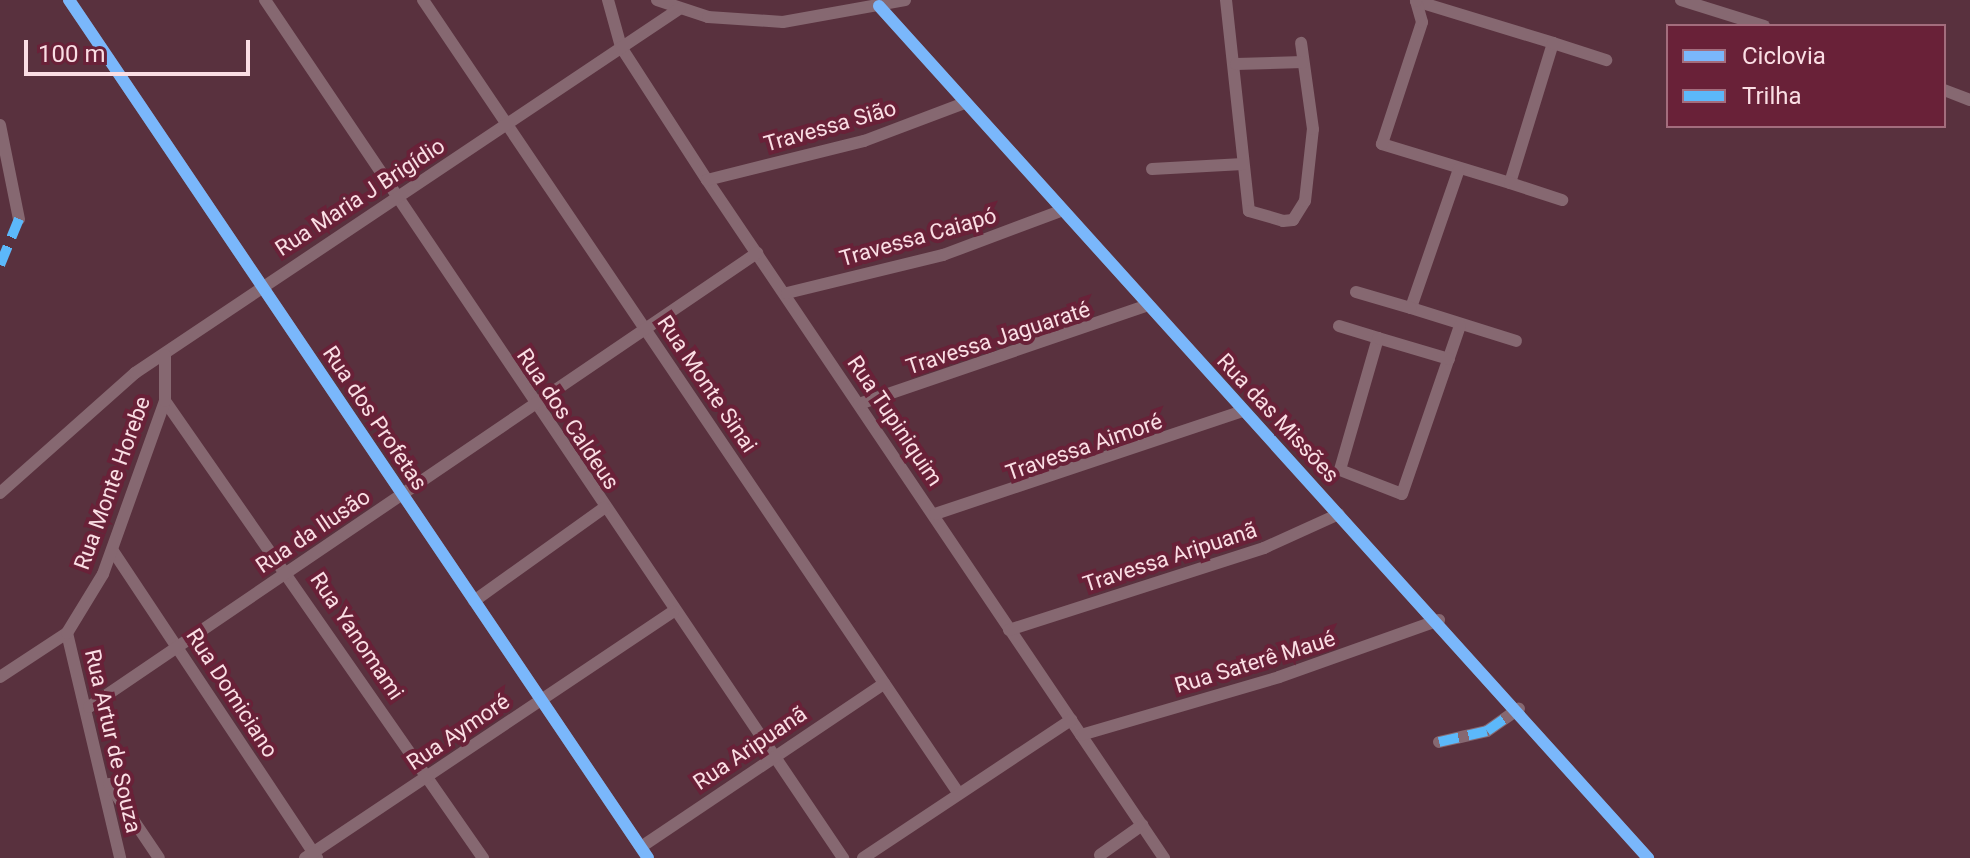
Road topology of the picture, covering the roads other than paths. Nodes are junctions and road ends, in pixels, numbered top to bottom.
1 (69, 0) edge
2 (265, 0) edge
3 (423, 0) edge
4 (608, 0) edge
5 (657, 0) edge
6 (905, 0) edge
7 (1226, 0) edge
8 (1416, 0) edge
9 (1681, 0) edge
10 (879, 6) junction
11 (679, 9) junction
12 (1758, 24) edge
13 (1301, 43) dead end
14 (1553, 43) junction
15 (621, 47) junction
16 (1606, 60) dead end
17 (1303, 62) junction
18 (1236, 64) junction
19 (1946, 91) edge
20 (1970, 100) edge
21 (962, 104) junction
22 (0, 125) edge
23 (508, 125) junction
24 (1243, 164) junction
25 (1152, 169) dead end
26 (1459, 169) junction
27 (707, 180) junction
28 (1510, 183) junction
29 (393, 198) junction
30 (1562, 200) dead end
31 (1058, 212) junction
32 (19, 219) dead end
33 (757, 253) junction
34 (262, 285) junction
35 (1356, 292) dead end
36 (787, 293) junction
37 (1148, 305) junction
38 (1411, 308) junction
39 (1339, 326) dead end
40 (1460, 326) junction
41 (646, 329) junction
42 (1378, 338) junction
43 (1516, 341) dead end
44 (165, 355) junction
45 (1449, 359) junction
46 (165, 401) junction
47 (533, 403) junction
48 (859, 404) junction
49 (1243, 411) junction
50 (0, 493) edge
51 (403, 495) junction
52 (604, 508) junction
53 (935, 514) junction
54 (1339, 514) junction
55 (113, 551) junction
56 (288, 571) junction
57 (474, 601) junction
58 (673, 612) junction
59 (1439, 620) junction
60 (1009, 630) junction
61 (67, 633) junction
62 (178, 646) junction
63 (0, 677) edge
64 (884, 684) junction
65 (541, 700) junction
66 (89, 707) junction
67 (1519, 709) junction
68 (1071, 720) junction
69 (1081, 735) junction
70 (1439, 742) dead end
71 (771, 758) junction
72 (428, 776) junction
73 (106, 778) junction
74 (957, 791) junction
75 (1142, 825) junction
76 (644, 853) edge
77 (1100, 855) dead end
78 (312, 856) edge
79 (120, 858) edge
80 (159, 858) edge
81 (483, 858) edge
82 (843, 858) edge
83 (863, 858) edge
84 (1164, 858) edge
85 (1648, 858) edge

1 - 34 street, Rua dos Profetas
2 - 29 street, Rua dos Caldeus
3 - 23 street, Rua Monte Sinai
4 - 15 street, Rua Tupiniquim
5 - 11 street
6 - 10 street
7 - 18 street
8 - 14 street
8 - 26 street
9 - 12 street
10 - 11 street
10 - 21 street, Rua das Missões
11 - 15 street, Rua Maria J Brigídio
13 - 17 street
14 - 16 street
14 - 28 street
15 - 23 street, Rua Maria J Brigídio
15 - 27 street, Rua Tupiniquim
17 - 18 street
17 - 24 street
18 - 24 street
19 - 20 street
21 - 27 street, Travessa Sião
21 - 31 street, Rua das Missões
22 - 32 street
23 - 29 street, Rua Maria J Brigídio
23 - 41 street, Rua Monte Sinai
24 - 25 street
26 - 28 street
26 - 38 street
27 - 33 street, Rua Tupiniquim
28 - 30 street
29 - 34 street, Rua Maria J Brigídio
29 - 47 street, Rua dos Caldeus
31 - 36 street, Travessa Caiapó
31 - 37 street, Rua das Missões
33 - 36 street, Rua Tupiniquim
33 - 41 street, Rua da Ilusão
34 - 44 street, Rua Maria J Brigídio
34 - 51 street, Rua dos Profetas
35 - 38 street
36 - 48 street, Rua Tupiniquim
37 - 48 street, Travessa Jaguaraté
37 - 49 street, Rua das Missões
38 - 40 street
39 - 42 street
40 - 43 street
40 - 45 street
41 - 47 street, Rua da Ilusão
41 - 64 street, Rua Monte Sinai
42 - 45 street
42 - 45 street
44 - 46 street, Rua Monte Horebe
44 - 50 street, Rua Maria J Brigídio
46 - 55 street, Rua Monte Horebe
46 - 56 street, Rua Yanomami
47 - 51 street, Rua da Ilusão
47 - 52 street, Rua dos Caldeus
48 - 53 street, Rua Tupiniquim
49 - 53 street, Travessa Aimoré
49 - 54 street, Rua das Missões
51 - 56 street, Rua da Ilusão
51 - 57 street, Rua dos Profetas
52 - 57 street
52 - 58 street, Rua dos Caldeus
53 - 60 street, Rua Tupiniquim
54 - 59 street, Rua das Missões
54 - 60 street, Travessa Aripuanã
55 - 61 street, Rua Monte Horebe
55 - 62 street, Rua Domiciano
56 - 62 street, Rua da Ilusão
56 - 72 street, Rua Yanomami
57 - 65 street, Rua dos Profetas
58 - 65 street, Rua Aymoré
58 - 71 street, Rua dos Caldeus
59 - 67 street, Rua das Missões
59 - 69 street, Rua Saterê Maué
60 - 68 street, Rua Tupiniquim
61 - 63 street, Rua Monte Horebe
61 - 66 street, Rua Artur de Souza
62 - 66 street, Rua da Ilusão
62 - 78 street, Rua Domiciano
64 - 71 street, Rua Aripuanã
64 - 74 street, Rua Monte Sinai
65 - 72 street, Rua Aymoré
65 - 76 street, Rua dos Profetas
66 - 73 street, Rua Artur de Souza
67 - 70 street
67 - 85 street, Rua das Missões
68 - 69 street, Rua Tupiniquim
68 - 74 street
69 - 75 street, Rua Tupiniquim
71 - 76 street, Rua Aripuanã
71 - 82 street, Rua dos Caldeus
72 - 78 street, Rua Aymoré
72 - 81 street, Rua Yanomami
73 - 79 street, Rua Artur de Souza
73 - 80 street
74 - 83 street
75 - 77 street
75 - 84 street, Rua Tupiniquim

